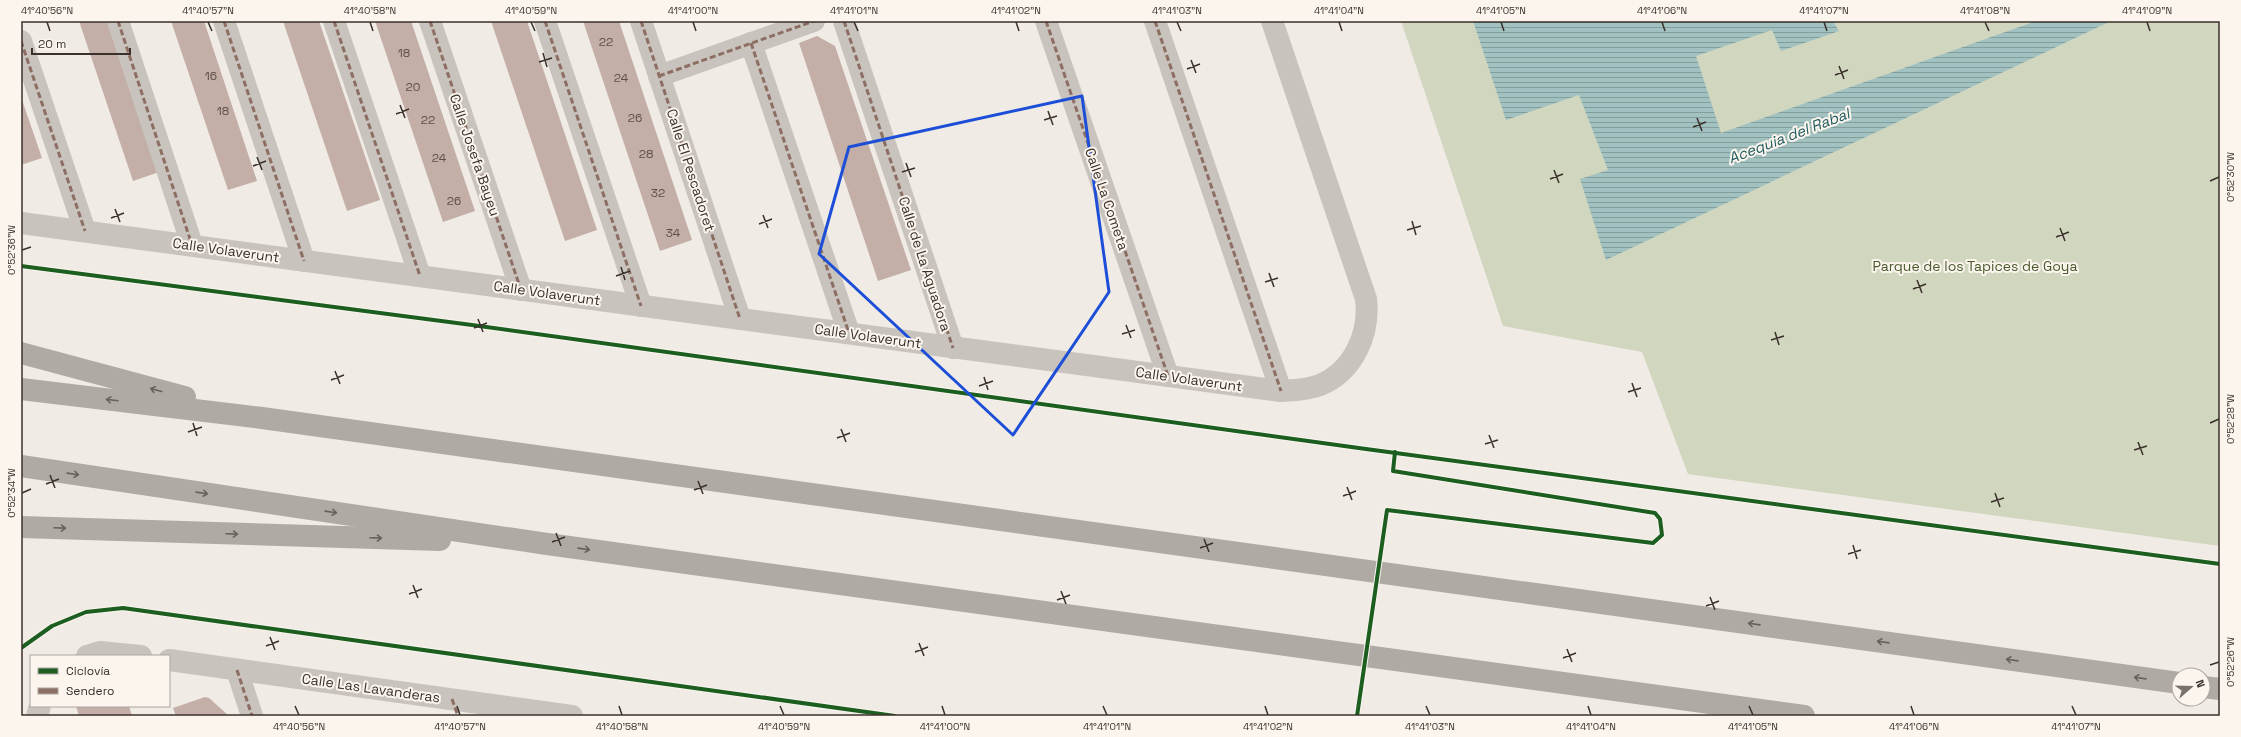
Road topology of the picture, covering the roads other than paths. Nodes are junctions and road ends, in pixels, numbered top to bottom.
1 (118, 21) edge
2 (224, 21) edge
3 (334, 21) edge
4 (430, 21) edge
5 (545, 21) edge
6 (641, 21) edge
7 (814, 21) edge
8 (844, 21) edge
9 (1046, 21) edge
10 (1155, 21) edge
11 (1272, 21) edge
12 (21, 41) edge
13 (752, 43) junction
14 (659, 76) junction
15 (21, 223) edge
16 (85, 231) junction
17 (192, 246) junction
18 (304, 261) junction
19 (420, 276) junction
20 (521, 290) junction
21 (641, 306) junction
22 (740, 319) junction
23 (849, 333) junction
24 (953, 348) junction
25 (21, 353) edge
26 (1168, 376) junction
27 (21, 389) edge
28 (1281, 391) junction
29 (262, 418) junction
30 (21, 466) edge
31 (21, 527) edge
32 (546, 544) junction
33 (90, 655) edge
34 (131, 655) edge
35 (170, 660) edge
36 (237, 670) junction
37 (2171, 682) edge
38 (455, 707) edge
39 (252, 716) edge
40 (572, 716) edge
41 (1804, 716) edge

1 - 17 street
2 - 18 street
3 - 19 street
4 - 20 street, Calle Josefa Bayeu
5 - 21 street
6 - 14 street, Calle El Pescadoret
7 - 13 street
8 - 24 street, Calle de La Aguadora
9 - 26 street, Calle La Cometa
10 - 28 street
11 - 28 street, Calle Volaverunt
12 - 16 street
13 - 14 street
13 - 23 street
14 - 22 street, Calle El Pescadoret
15 - 16 street, Calle Volaverunt
16 - 17 street, Calle Volaverunt
17 - 18 street, Calle Volaverunt
18 - 19 street, Calle Volaverunt
19 - 20 street, Calle Volaverunt
20 - 21 street, Calle Volaverunt
21 - 22 street, Calle Volaverunt
22 - 23 street, Calle Volaverunt
23 - 24 street, Calle Volaverunt
24 - 26 street, Calle Volaverunt
29 -> 25 highway
26 - 28 street, Calle Volaverunt
29 -> 27 highway
37 -> 29 highway
30 -> 32 highway
31 -> 32 highway
32 -> 41 highway
33 - 34 street
35 - 36 street, Calle Las Lavanderas
36 - 38 street, Calle Las Lavanderas
36 - 39 street
38 - 40 street, Calle Las Lavanderas

